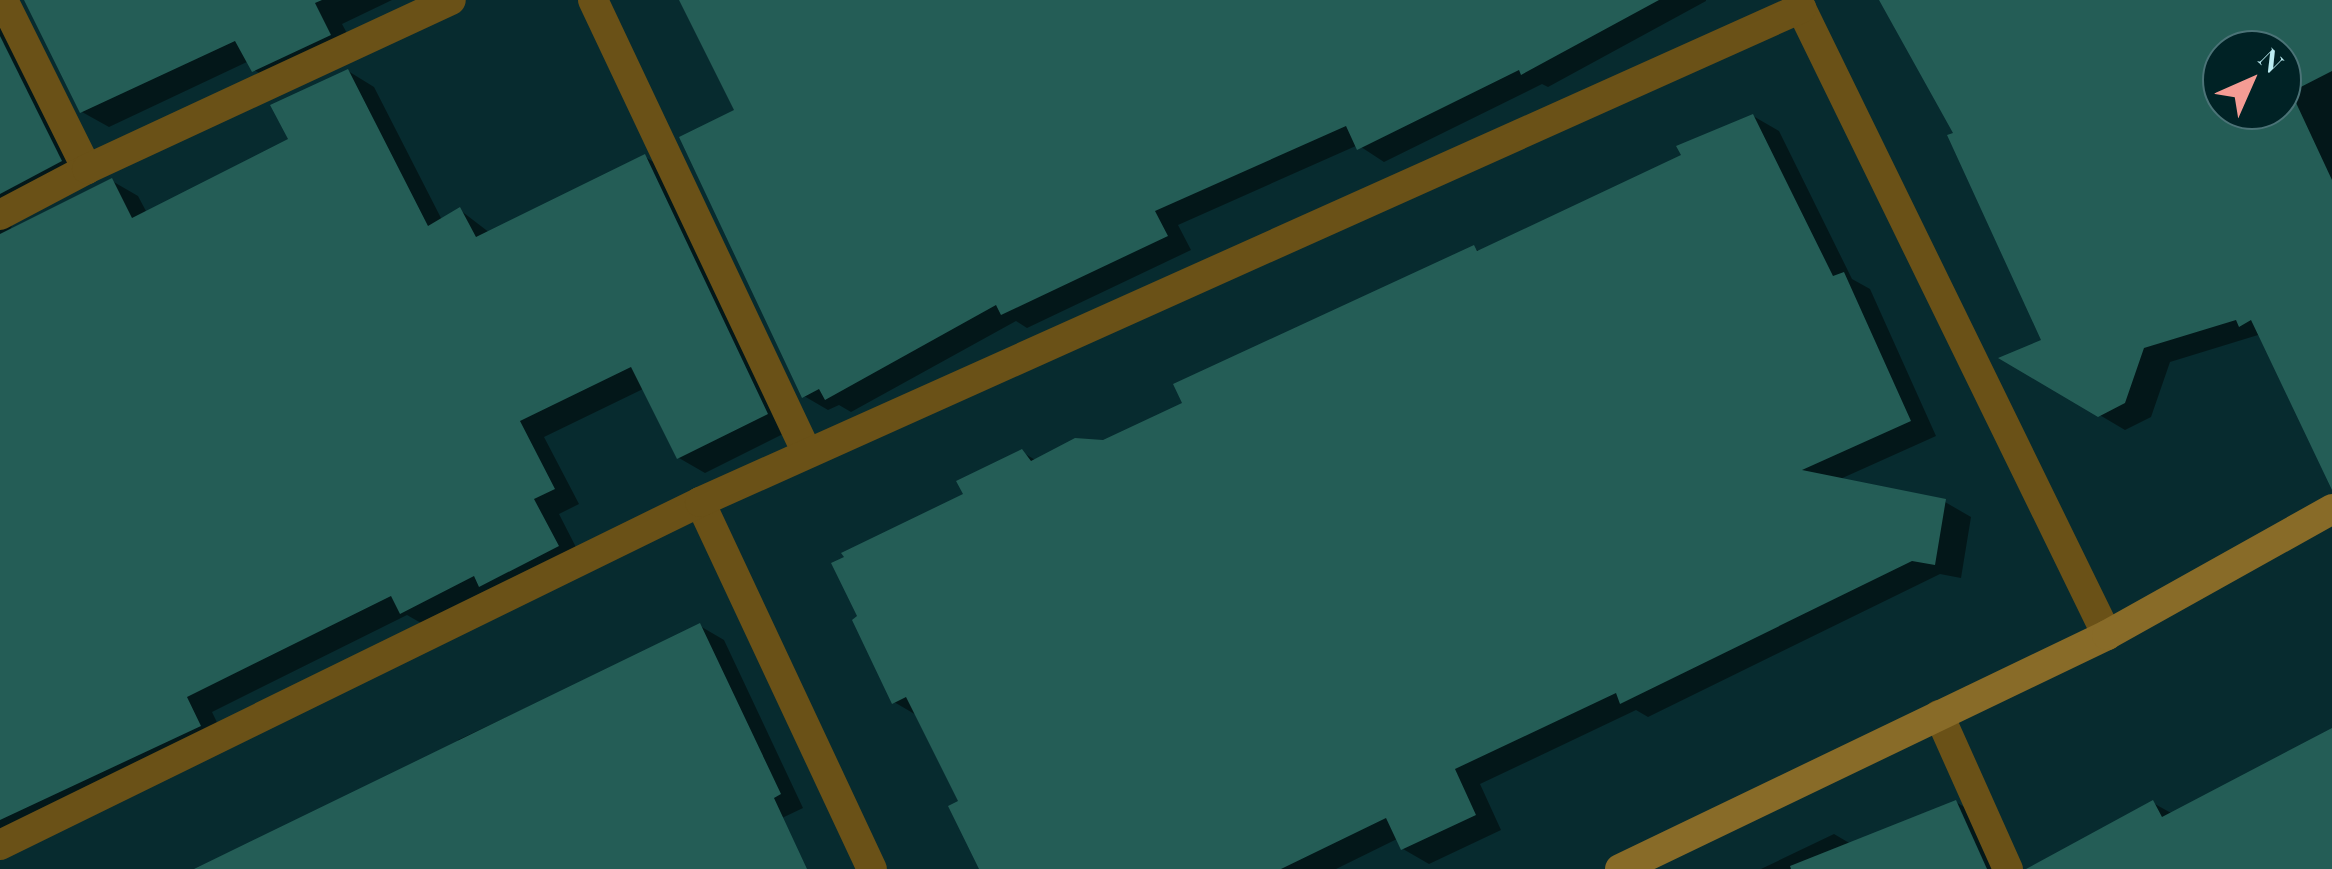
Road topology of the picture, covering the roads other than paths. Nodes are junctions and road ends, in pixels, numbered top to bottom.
1 (4, 0) edge
2 (450, 0) edge
3 (593, 0) edge
4 (1799, 4) edge
5 (87, 169) junction
6 (0, 215) edge
7 (808, 453) junction
8 (700, 502) junction
9 (2332, 509) edge
10 (2107, 635) junction
11 (1939, 715) junction
12 (0, 845) edge
13 (872, 869) edge
14 (1620, 869) edge
15 (2008, 869) edge

1 - 5 street
2 - 5 street
3 - 7 street
4 - 7 street
4 - 10 street
5 - 6 street
7 - 8 street
8 - 12 street
8 - 13 street
9 - 10 street
10 - 11 street
11 - 14 street
11 - 15 street

